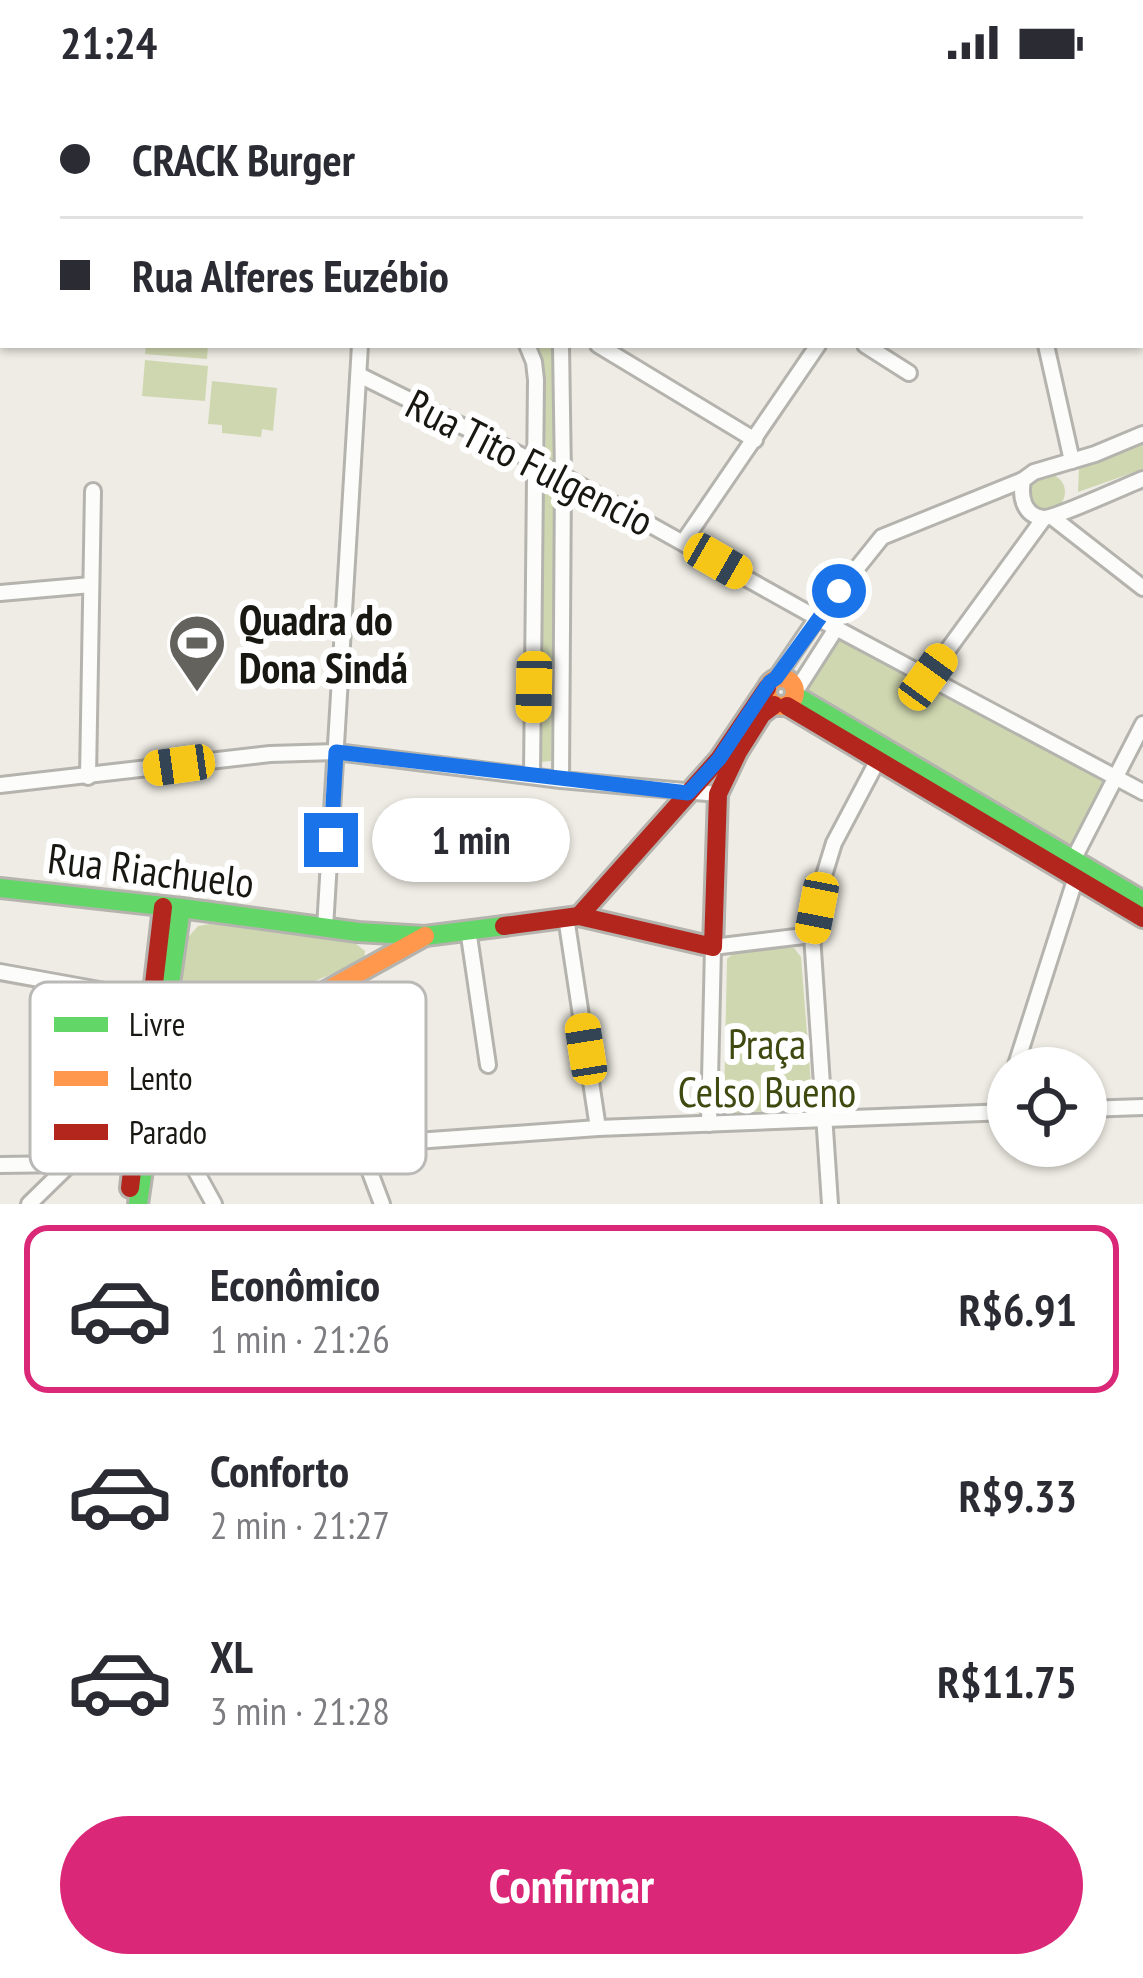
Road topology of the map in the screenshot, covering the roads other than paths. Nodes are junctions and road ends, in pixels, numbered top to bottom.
1 (360, 348) edge
2 (529, 348) edge
3 (561, 348) edge
4 (603, 348) edge
5 (816, 348) edge
6 (870, 348) edge
7 (1047, 348) edge
8 (909, 373) dead end
9 (359, 375) junction
10 (1143, 434) edge
11 (755, 440) junction
12 (1072, 460) junction
13 (537, 464) junction
14 (563, 476) junction
15 (1143, 479) edge
16 (1023, 480) junction
17 (93, 491) dead end
18 (1048, 518) junction
19 (684, 542) junction
20 (91, 585) junction
21 (1143, 588) edge
22 (0, 593) edge
23 (817, 618) junction
24 (837, 627) junction
25 (928, 677) junction
26 (783, 694) junction
27 (1143, 724) edge
28 (336, 752) junction
29 (881, 754) junction
30 (532, 776) junction
31 (1115, 776) junction
32 (88, 777) junction
33 (561, 780) junction
34 (0, 785) edge
35 (1143, 792) edge
36 (688, 793) junction
37 (718, 794) junction
38 (1072, 870) junction
39 (0, 888) edge
40 (1143, 901) edge
41 (172, 908) junction
42 (573, 916) junction
43 (1143, 918) edge
44 (325, 928) junction
45 (467, 929) junction
46 (358, 932) junction
47 (812, 935) junction
48 (425, 936) junction
49 (713, 947) junction
50 (363, 971) junction
51 (0, 972) edge
52 (56, 982) edge
53 (161, 982) edge
54 (343, 982) edge
55 (1021, 1047) edge
56 (488, 1065) dead end
57 (1143, 1107) edge
58 (1107, 1108) edge
59 (987, 1113) edge
60 (824, 1118) junction
61 (709, 1124) junction
62 (598, 1128) junction
63 (426, 1140) edge
64 (30, 1165) edge
65 (0, 1166) edge
66 (60, 1174) edge
67 (137, 1174) edge
68 (196, 1174) edge
69 (371, 1174) edge
70 (29, 1204) edge
71 (133, 1204) edge
72 (214, 1204) edge
73 (382, 1204) edge
74 (830, 1204) edge

1 - 9 street
2 - 13 street
3 - 14 street
4 - 11 street
5 - 11 street
6 - 8 street
7 - 12 street
9 - 13 street, Rua Tito Fulgencio
9 - 28 street
10 - 12 street
11 - 19 street
12 - 16 street
13 - 14 street, Rua Tito Fulgencio
13 - 30 street
14 - 19 street, Rua Tito Fulgencio
14 - 33 street
15 - 18 street
16 - 18 street
16 - 23 street
17 - 20 street
18 - 21 street
18 - 25 street
19 - 23 street, Rua Tito Fulgencio
20 - 22 street
20 - 32 street
23 - 24 street, Rua Tito Fulgencio
23 - 26 street
24 - 25 street, Rua Tito Fulgencio
24 - 26 street
25 - 31 street, Rua Tito Fulgencio
26 - 29 main road
26 - 36 main road
26 - 37 main road
27 - 31 street
28 - 30 street
28 - 32 street
28 - 44 street
29 - 38 main road
29 - 47 street
30 - 33 street
31 - 35 street, Rua Tito Fulgencio
31 - 38 street
32 - 34 street
33 - 36 street
36 - 37 street
36 - 42 main road
37 - 49 main road
38 - 40 main road
38 - 43 main road
38 - 55 street
39 - 41 main road, Rua Riachuelo
41 - 44 main road, Rua Riachuelo
41 - 53 main road
42 - 45 main road, Rua Riachuelo
42 - 49 main road, Rua Riachuelo
42 - 62 street
44 - 46 main road, Rua Riachuelo
45 - 48 main road, Rua Riachuelo
45 - 56 street
46 - 48 main road, Rua Riachuelo
46 - 50 main road
47 - 49 street
47 - 60 street
48 - 50 main road
49 - 61 street
50 - 54 main road
51 - 52 street
57 - 58 street
59 - 60 street
60 - 61 street
60 - 74 street
61 - 62 street
62 - 63 street
64 - 65 street
66 - 70 street
67 - 71 main road
68 - 72 street
69 - 73 street

